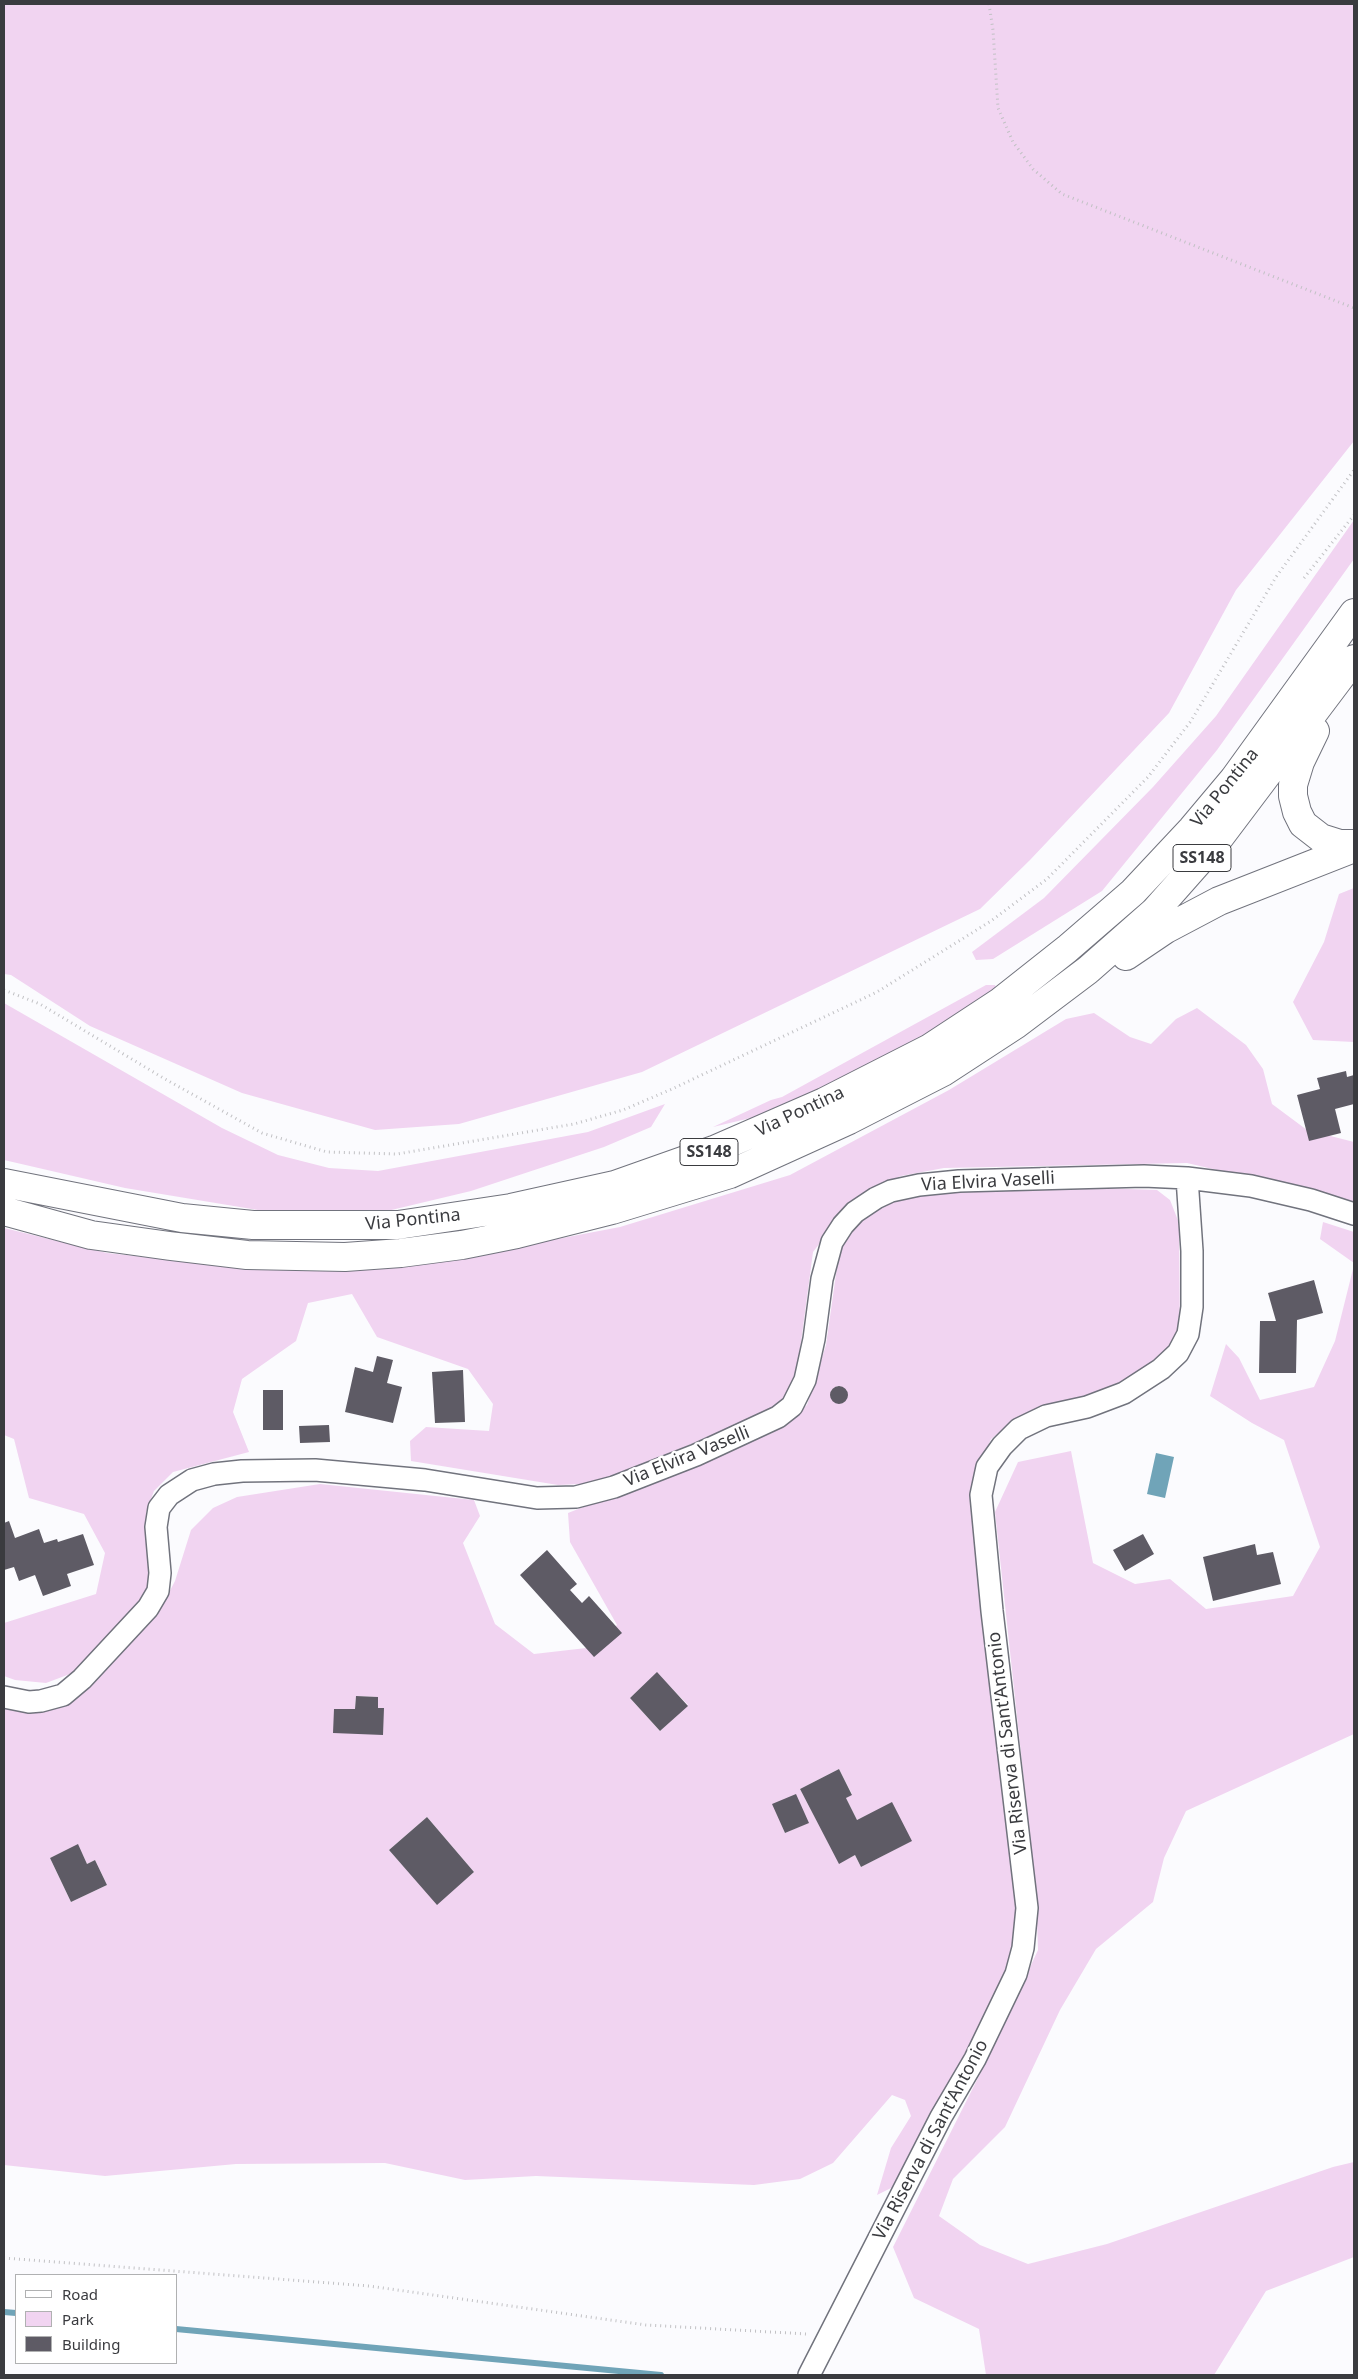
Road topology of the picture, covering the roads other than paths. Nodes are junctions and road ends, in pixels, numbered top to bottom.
1 (1354, 613) edge
2 (1354, 659) edge
3 (1338, 681) junction
4 (1354, 844) edge
5 (1354, 848) edge
6 (1015, 1025) junction
7 (1187, 1178) junction
8 (4, 1183) edge
9 (4, 1211) edge
10 (1354, 1214) edge
11 (4, 1697) edge
12 (810, 2375) edge

1 - 8 highway, Via Pontina / SS148
2 - 3 highway, Via Pontina / SS148
3 - 4 highway
3 - 6 highway, Via Pontina / SS148
5 - 6 highway
6 - 9 highway, Via Pontina / SS148
7 - 10 street, Via Elvira Vaselli
7 - 11 street, Via Elvira Vaselli
7 - 12 street, Via Riserva di Sant'Antonio

